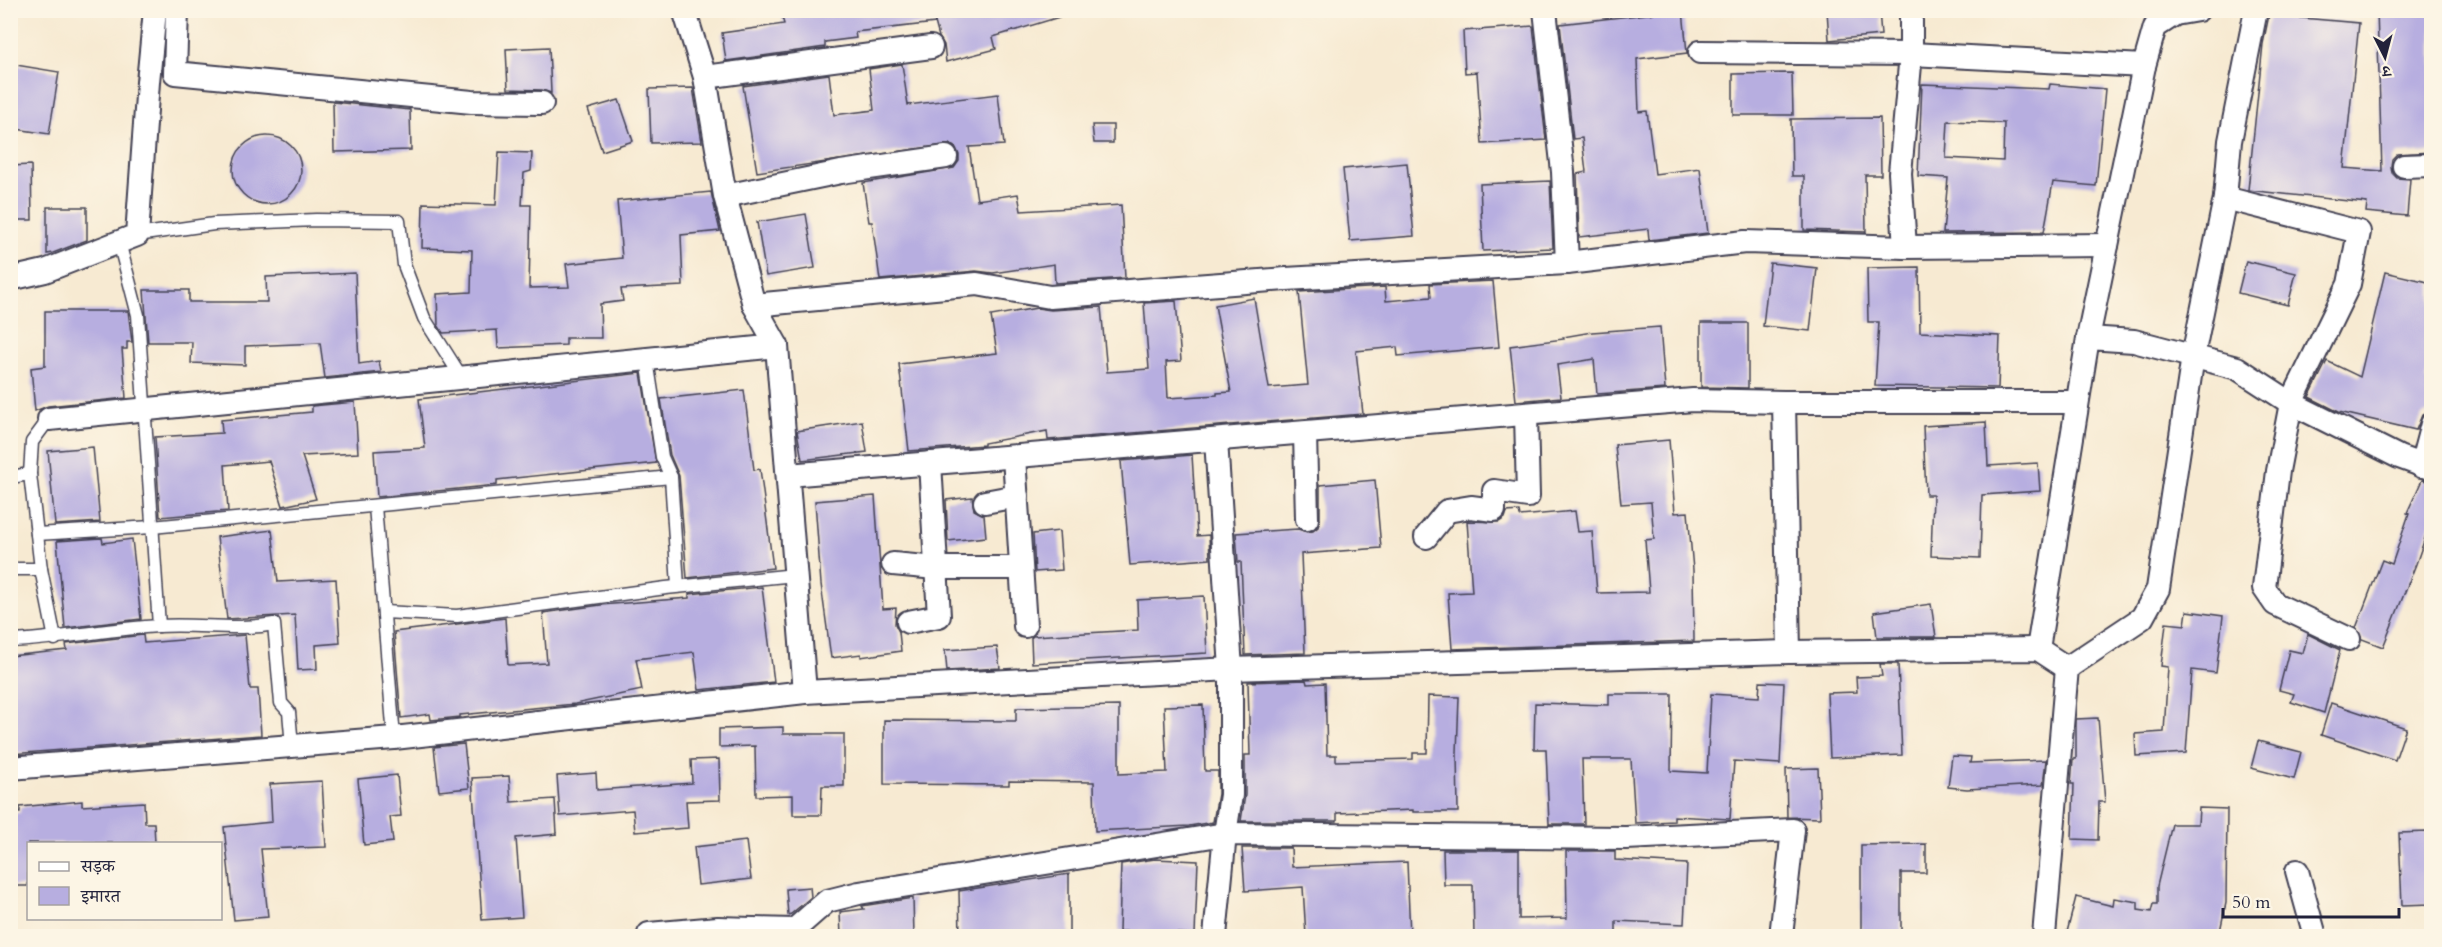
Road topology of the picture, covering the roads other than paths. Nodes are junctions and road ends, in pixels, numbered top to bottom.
1 (155, 10) edge
2 (177, 10) edge
3 (684, 10) edge
4 (1545, 10) edge
5 (1911, 10) edge
6 (2198, 10) edge
7 (2256, 10) edge
8 (2149, 19) edge
9 (931, 47) dead end
10 (1700, 52) dead end
11 (1911, 54) junction
12 (2144, 66) junction
13 (705, 77) junction
14 (542, 103) dead end
15 (946, 157) dead end
16 (2432, 165) edge
17 (2404, 166) dead end
18 (725, 196) junction
19 (2225, 198) junction
20 (128, 238) junction
21 (2107, 245) junction
22 (1905, 247) junction
23 (1567, 263) junction
24 (10, 279) edge
25 (753, 305) junction
26 (2088, 338) junction
27 (777, 346) junction
28 (2193, 356) junction
29 (647, 360) junction
30 (462, 378) junction
31 (1784, 402) junction
32 (2077, 402) junction
33 (2291, 403) junction
34 (144, 409) junction
35 (1526, 414) junction
36 (49, 419) joint
37 (2432, 424) edge
38 (1305, 433) junction
39 (1216, 440) junction
40 (1014, 457) junction
41 (930, 464) junction
42 (2426, 468) edge
43 (30, 474) junction
44 (788, 475) junction
45 (10, 477) edge
46 (671, 477) junction
47 (1017, 496) junction
48 (986, 502) dead end
49 (375, 506) junction
50 (1307, 519) dead end
51 (152, 527) junction
52 (37, 534) junction
53 (1426, 537) dead end
54 (893, 564) dead end
55 (936, 568) junction
56 (1021, 568) junction
57 (10, 569) edge
58 (41, 569) junction
59 (795, 575) junction
60 (678, 586) junction
61 (384, 612) junction
62 (908, 622) dead end
63 (159, 626) junction
64 (1025, 626) dead end
65 (55, 639) junction
66 (2349, 639) dead end
67 (10, 641) edge
68 (2038, 649) junction
69 (1790, 652) junction
70 (2067, 668) junction
71 (1232, 669) junction
72 (805, 692) junction
73 (394, 738) junction
74 (292, 746) junction
75 (10, 768) edge
76 (1225, 834) junction
77 (2297, 871) dead end
78 (794, 933) edge
79 (649, 936) edge
80 (1215, 936) edge
81 (1781, 936) edge
82 (2044, 936) edge
83 (2315, 936) edge

1 - 20 street
2 - 14 street
3 - 13 street
4 - 23 street
5 - 11 street
6 - 8 street
7 - 19 street
8 - 12 street
9 - 13 street
10 - 11 street
11 - 12 street
11 - 22 street
12 - 21 street
13 - 18 street
15 - 18 street
16 - 17 street
18 - 25 street
19 - 28 street
19 - 33 street
20 - 24 street
20 - 30 lane
20 - 34 lane
21 - 22 street
21 - 26 street
22 - 23 street
23 - 25 street
25 - 27 street
26 - 28 street
26 - 32 street
27 - 29 street
27 - 44 street
28 - 33 street
28 - 70 street
29 - 30 street
29 - 46 lane
30 - 34 street
31 - 32 street
31 - 35 street
31 - 69 street
32 - 68 street
33 - 42 street
33 - 66 street
34 - 36 street
34 - 51 lane
35 - 38 street
35 - 53 street
36 - 43 lane
37 - 42 street
38 - 39 street
38 - 50 street
39 - 40 street
39 - 71 street
40 - 41 street
40 - 47 street
41 - 44 street
41 - 55 street
43 - 45 lane
43 - 52 lane
44 - 59 street
46 - 49 lane
46 - 60 lane
47 - 48 street
47 - 56 street
49 - 51 lane
49 - 61 lane
51 - 52 lane
51 - 63 lane
52 - 58 lane
54 - 55 street
55 - 56 street
55 - 62 street
56 - 64 street
57 - 58 lane
58 - 65 lane
59 - 60 lane
59 - 72 street
60 - 61 lane
61 - 73 lane
63 - 65 lane
63 - 74 lane
65 - 67 lane
68 - 69 street
68 - 70 street
69 - 71 street
70 - 82 street
71 - 72 street
71 - 76 street
72 - 73 street
73 - 74 street
74 - 75 street
76 - 78 street
76 - 80 street
76 - 81 street
77 - 83 street
78 - 79 street

